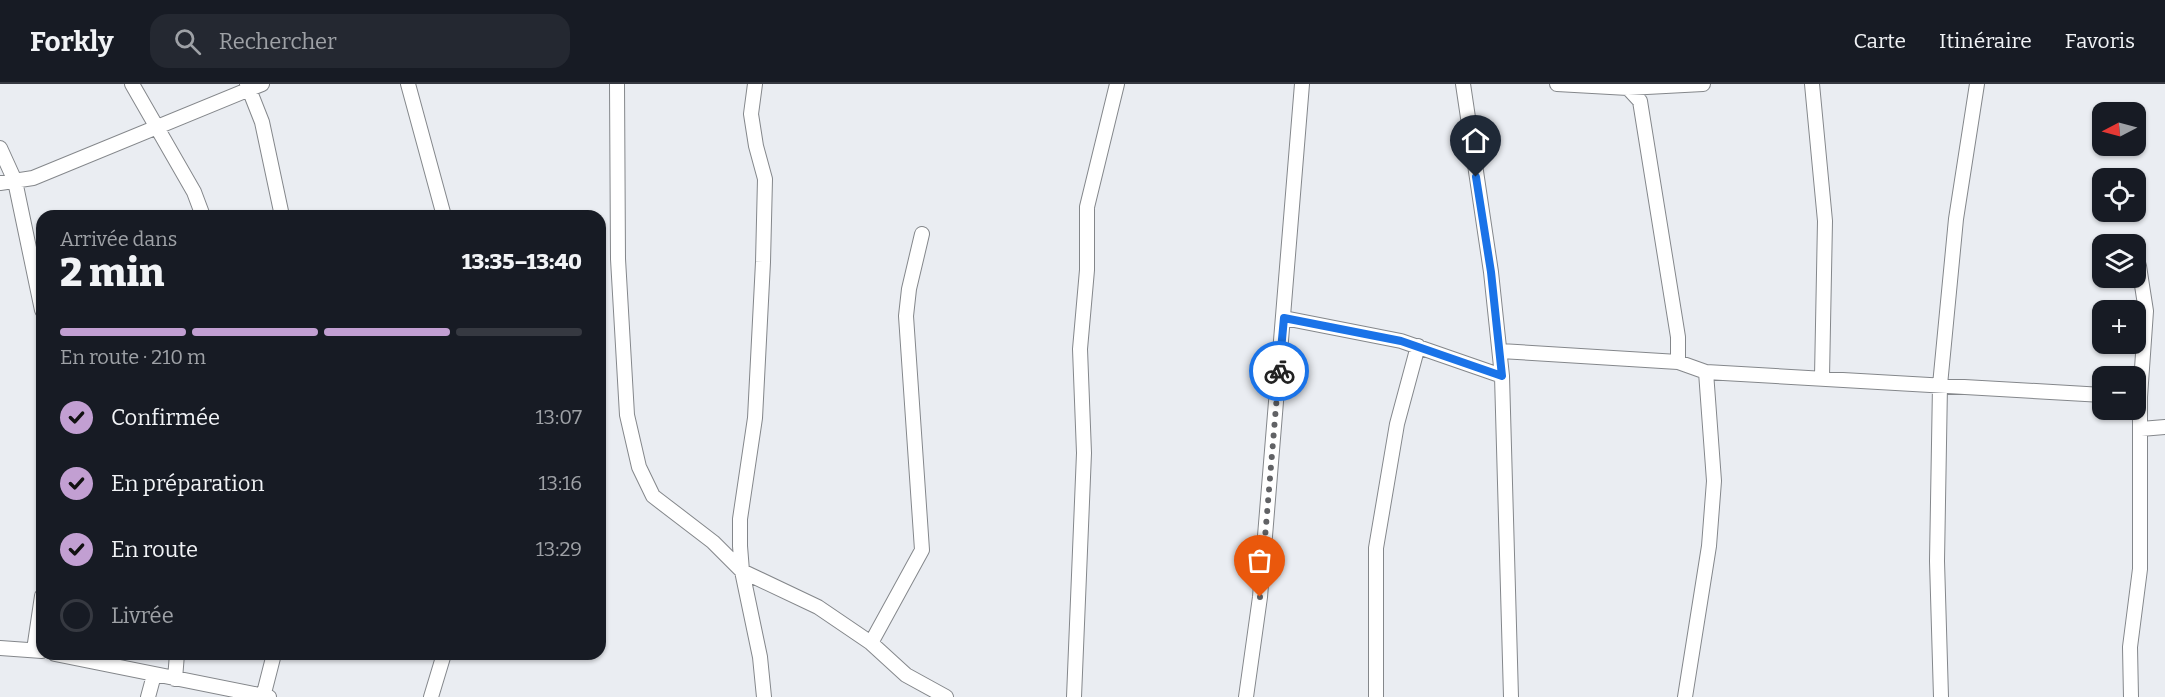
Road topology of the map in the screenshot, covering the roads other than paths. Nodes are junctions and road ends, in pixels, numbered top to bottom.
1 (132, 84) edge
2 (408, 84) edge
3 (617, 84) edge
4 (755, 84) edge
5 (1117, 84) edge
6 (1302, 84) edge
7 (1463, 84) edge
8 (1557, 84) edge
9 (1702, 84) edge
10 (1812, 84) edge
11 (1977, 84) edge
12 (253, 86) edge
13 (1628, 86) edge
14 (159, 128) junction
15 (0, 148) edge
16 (15, 181) junction
17 (0, 183) edge
18 (201, 210) edge
19 (281, 210) edge
20 (442, 210) edge
21 (922, 234) dead end
22 (36, 281) edge
23 (2142, 288) edge
24 (1284, 318) junction
25 (1418, 346) junction
26 (1500, 351) junction
27 (1678, 362) junction
28 (2141, 366) edge
29 (1706, 372) junction
30 (1502, 376) junction
31 (1822, 377) junction
32 (1940, 385) junction
33 (2092, 393) edge
34 (2140, 420) edge
35 (2165, 427) edge
36 (2141, 429) junction
37 (742, 571) junction
38 (871, 643) junction
39 (0, 648) edge
40 (36, 650) edge
41 (83, 660) edge
42 (177, 660) edge
43 (273, 660) edge
44 (442, 660) edge
45 (154, 675) junction
46 (175, 679) junction
47 (265, 696) edge
48 (148, 697) edge
49 (431, 697) edge
50 (764, 697) edge
51 (946, 697) edge
52 (1074, 697) edge
53 (1246, 697) edge
54 (1376, 697) edge
55 (1511, 697) edge
56 (1685, 697) edge
57 (1941, 697) edge
58 (2131, 697) edge

1 - 14 street
2 - 20 street
3 - 37 street
4 - 37 street
5 - 52 street
6 - 24 street
7 - 26 street
8 - 13 street
9 - 13 street
10 - 31 street
11 - 32 street
12 - 14 street
12 - 19 street
13 - 27 street
14 - 16 street
14 - 18 street
15 - 16 street
16 - 17 street
16 - 22 street
21 - 38 street
23 - 28 street
24 - 25 street
24 - 53 street
25 - 30 street
25 - 54 street
26 - 27 street
26 - 30 street
27 - 29 street
29 - 31 street
29 - 56 street
30 - 55 street
31 - 32 street
32 - 33 street
32 - 57 street
34 - 36 street
35 - 36 street
36 - 58 street
37 - 38 street
37 - 50 street
38 - 51 street
39 - 40 street
41 - 45 street
42 - 46 street
43 - 47 street
44 - 49 street
45 - 46 street
45 - 48 street
46 - 47 street

